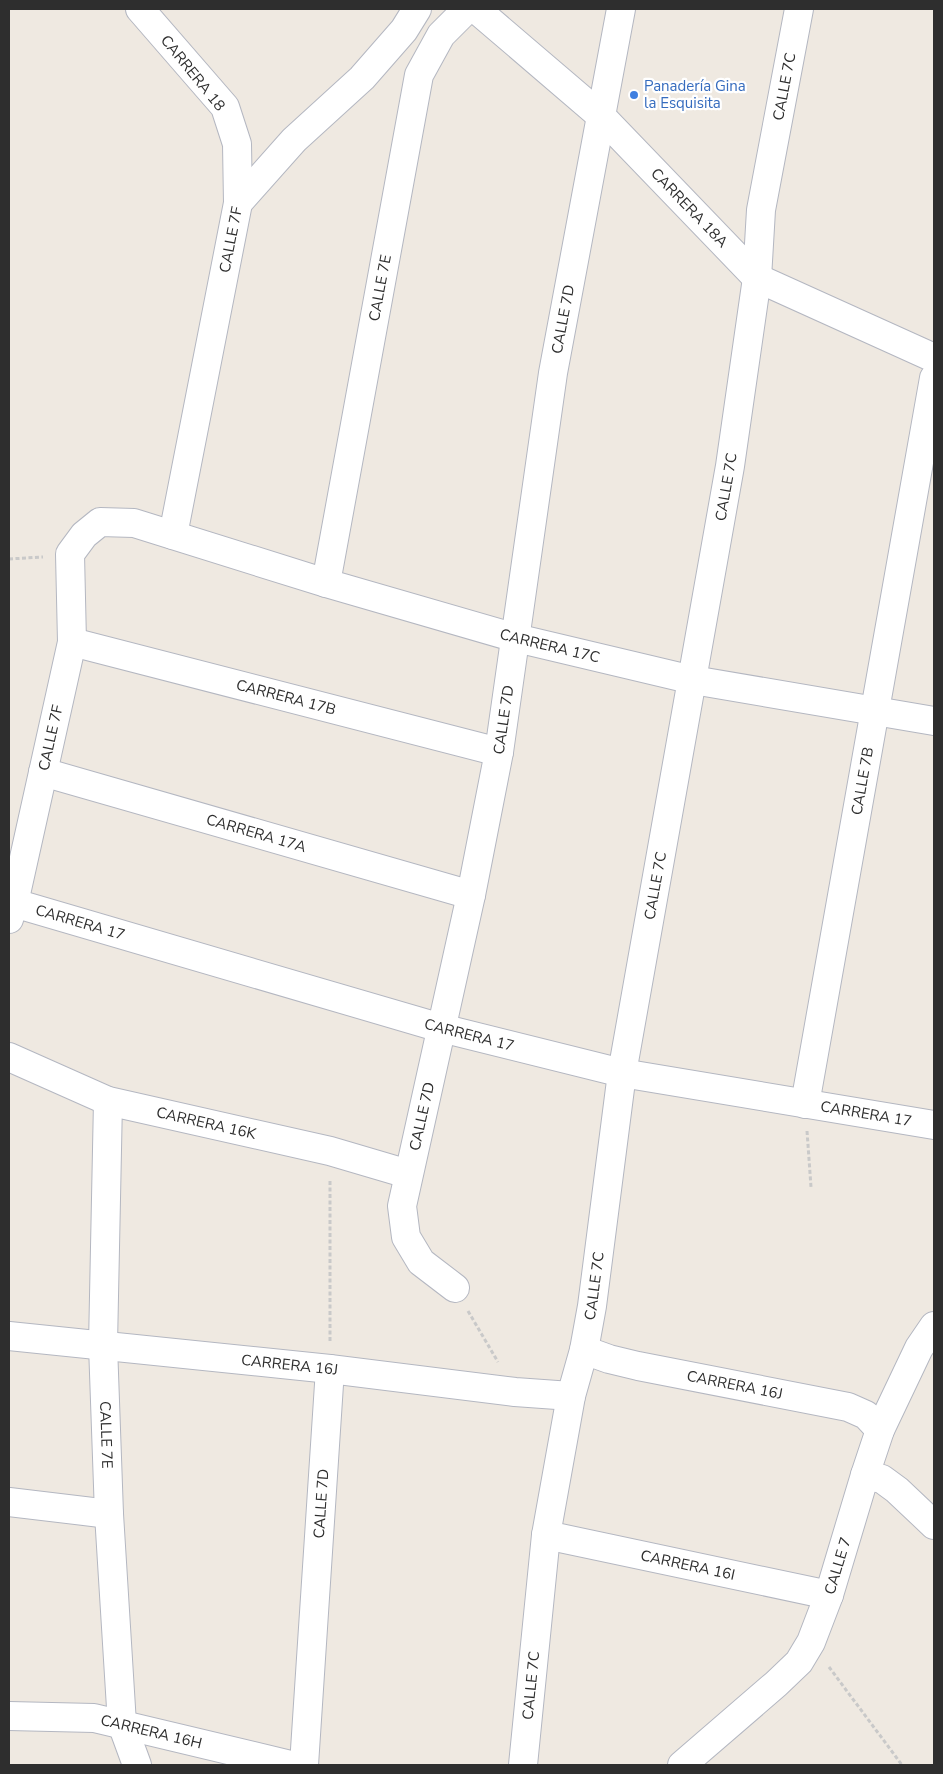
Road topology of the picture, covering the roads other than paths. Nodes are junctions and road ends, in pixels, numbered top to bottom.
1 (417, 9) edge
2 (467, 9) edge
3 (476, 9) edge
4 (621, 9) edge
5 (799, 9) edge
6 (147, 11) edge
7 (601, 116) junction
8 (238, 203) junction
9 (757, 278) junction
10 (934, 358) edge
11 (934, 378) edge
12 (173, 535) junction
13 (70, 554) joint
14 (326, 583) junction
15 (516, 638) junction
16 (72, 642) junction
17 (693, 680) junction
18 (874, 711) junction
19 (934, 721) edge
20 (499, 752) junction
21 (43, 772) junction
22 (471, 895) junction
23 (12, 911) edge
24 (441, 1028) junction
25 (9, 1057) edge
26 (622, 1073) junction
27 (108, 1101) junction
28 (804, 1104) junction
29 (934, 1125) edge
30 (408, 1174) junction
31 (455, 1288) road end
32 (934, 1326) edge
33 (9, 1336) edge
34 (103, 1345) junction
35 (584, 1350) junction
36 (330, 1369) junction
37 (571, 1396) junction
38 (880, 1430) junction
39 (865, 1475) junction
40 (9, 1502) edge
41 (109, 1514) junction
42 (934, 1525) edge
43 (546, 1536) junction
44 (829, 1595) junction
45 (9, 1716) edge
46 (122, 1724) junction
47 (137, 1765) edge
48 (291, 1765) edge
49 (304, 1765) edge
50 (522, 1765) edge
51 (682, 1765) edge

1 - 8 street, CALLE 7F
2 - 14 street, CALLE 7E
3 - 7 street, CARRERA 18A
4 - 7 street, CALLE 7D
5 - 9 street, CALLE 7C
6 - 8 street, CARRERA 18
7 - 9 street, CARRERA 18A
7 - 15 street, CALLE 7D
8 - 12 street, CALLE 7F
9 - 10 street, CARRERA 18A
9 - 17 street, CALLE 7C
11 - 18 street, CALLE 7B
12 - 13 street, CARRERA 17C
12 - 14 street, CARRERA 17C
13 - 16 street, CALLE 7F
14 - 15 street, CARRERA 17C
15 - 17 street, CARRERA 17C
15 - 20 street, CALLE 7D
16 - 20 street, CARRERA 17B
16 - 21 street, CALLE 7F
17 - 18 street, CARRERA 17C
17 - 26 street, CALLE 7C
18 - 19 street, CARRERA 17C
18 - 28 street, CALLE 7B
20 - 22 street, CALLE 7D
21 - 22 street, CARRERA 17A
21 - 23 street, CALLE 7F
22 - 24 street, CALLE 7D
23 - 24 street, CARRERA 17
24 - 26 street, CARRERA 17
24 - 30 street, CALLE 7D
25 - 27 street, CARRERA 16K
26 - 28 street, CARRERA 17
26 - 35 street, CALLE 7C
27 - 30 street, CARRERA 16K
27 - 34 street, CALLE 7E
28 - 29 street, CARRERA 17
30 - 31 street, CALLE 7D
32 - 38 street, CALLE 7
33 - 34 street, CARRERA 16J
34 - 36 street, CARRERA 16J
34 - 41 street, CALLE 7E
35 - 37 street, CALLE 7C
35 - 38 street, CARRERA 16J
36 - 37 street, CARRERA 16J
36 - 49 street, CALLE 7D
37 - 43 street, CALLE 7C
38 - 39 street, CALLE 7
39 - 42 street
39 - 44 street, CALLE 7
40 - 41 street
41 - 46 street, CALLE 7E
43 - 44 street, CARRERA 16I
43 - 50 street, CALLE 7C
44 - 51 street, CALLE 7
45 - 46 street, CARRERA 16H
46 - 47 street, CALLE 7E
46 - 48 street, CARRERA 16H

